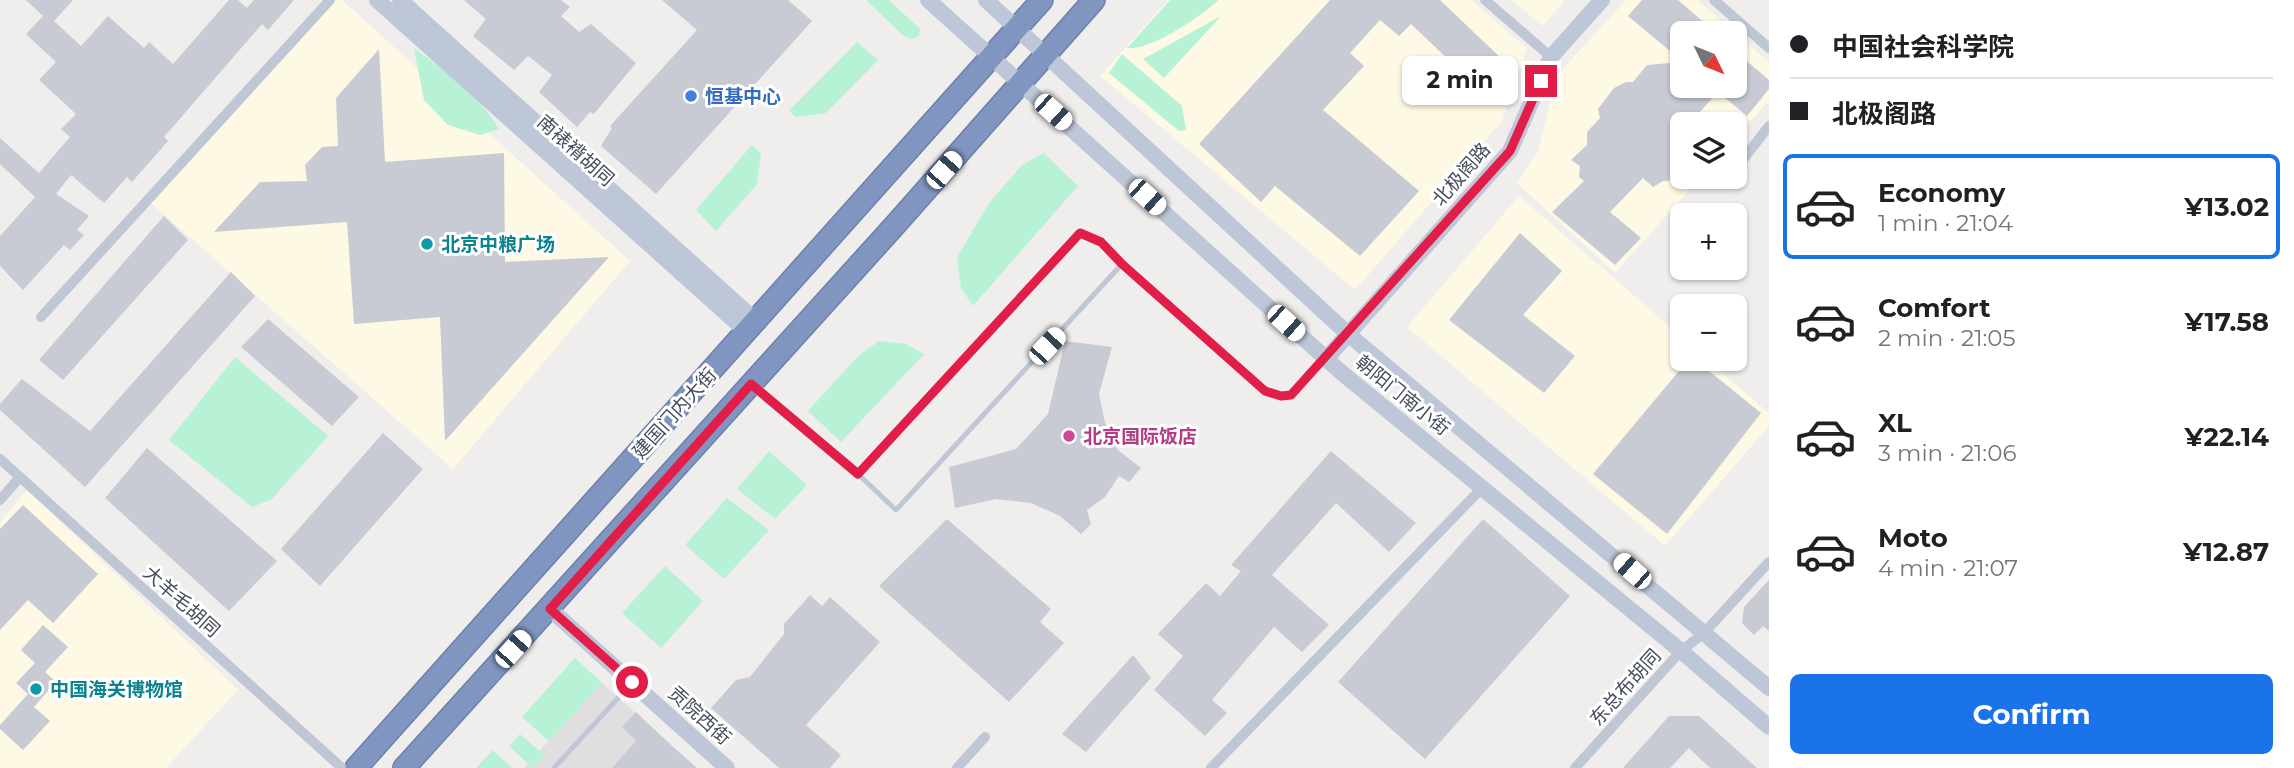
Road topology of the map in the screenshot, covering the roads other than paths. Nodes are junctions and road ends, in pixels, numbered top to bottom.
1 (330, 0) edge
2 (377, 0) edge
3 (400, 0) edge
4 (928, 0) edge
5 (986, 0) edge
6 (1042, 0) edge
7 (1094, 0) edge
8 (1485, 0) edge
9 (1602, 0) edge
10 (1714, 0) edge
11 (1017, 28) junction
12 (1769, 48) edge
13 (1045, 55) junction
14 (991, 57) junction
15 (1551, 57) junction
16 (1021, 83) junction
17 (1769, 126) edge
18 (1747, 154) edge
19 (1122, 264) junction
20 (41, 317) dead end
21 (751, 326) junction
22 (1348, 334) junction
23 (1326, 359) junction
24 (751, 384) junction
25 (0, 458) edge
26 (858, 474) junction
27 (20, 477) junction
28 (1482, 488) junction
29 (0, 500) edge
30 (1769, 562) edge
31 (550, 609) junction
32 (1704, 633) junction
33 (1681, 651) junction
34 (632, 682) junction
35 (1769, 688) edge
36 (1769, 727) edge
37 (985, 737) dead end
38 (342, 768) edge
39 (356, 768) edge
40 (404, 768) edge
41 (554, 768) edge
42 (727, 768) edge
43 (957, 768) edge
44 (1211, 768) edge
45 (1575, 768) edge

1 - 20 street
2 - 21 main road, 南裱褙胡同
3 - 21 main road
4 - 14 main road, 朝阳门南小街
5 - 11 main road, 朝阳门南小街
6 - 11 highway
7 - 13 highway
8 - 15 street
9 - 15 main road, 北极阁路
10 - 12 street
11 - 13 main road, 朝阳门南小街
11 - 14 highway, 建国门内大街
13 - 16 highway, 建国门内大街
13 - 22 main road, 朝阳门南小街
14 - 16 main road, 朝阳门南小街
14 - 21 highway, 建国门内大街
15 - 22 main road, 北极阁路
16 - 23 main road, 朝阳门南小街
16 - 24 highway, 建国门内大街
17 - 18 street
19 - 23 lane
19 - 26 lane
19 - 26 lane
21 - 39 highway, 建国门内大街
22 - 23 main road, 北极阁路
22 - 32 main road, 朝阳门南小街
23 - 28 main road, 朝阳门南小街
24 - 26 street
24 - 31 highway, 建国门内大街
25 - 27 street, 大羊毛胡同
27 - 29 street
27 - 38 street, 大羊毛胡同
28 - 33 main road, 朝阳门南小街
28 - 44 street
30 - 32 street, 东总布胡同
31 - 34 main road, 贡院西街
31 - 40 highway, 建国门内大街
32 - 33 street, 东总布胡同
32 - 35 main road, 朝阳门南小街
33 - 36 main road, 朝阳门南小街
33 - 45 street, 东总布胡同
34 - 41 lane
34 - 42 main road, 贡院西街
37 - 43 street

